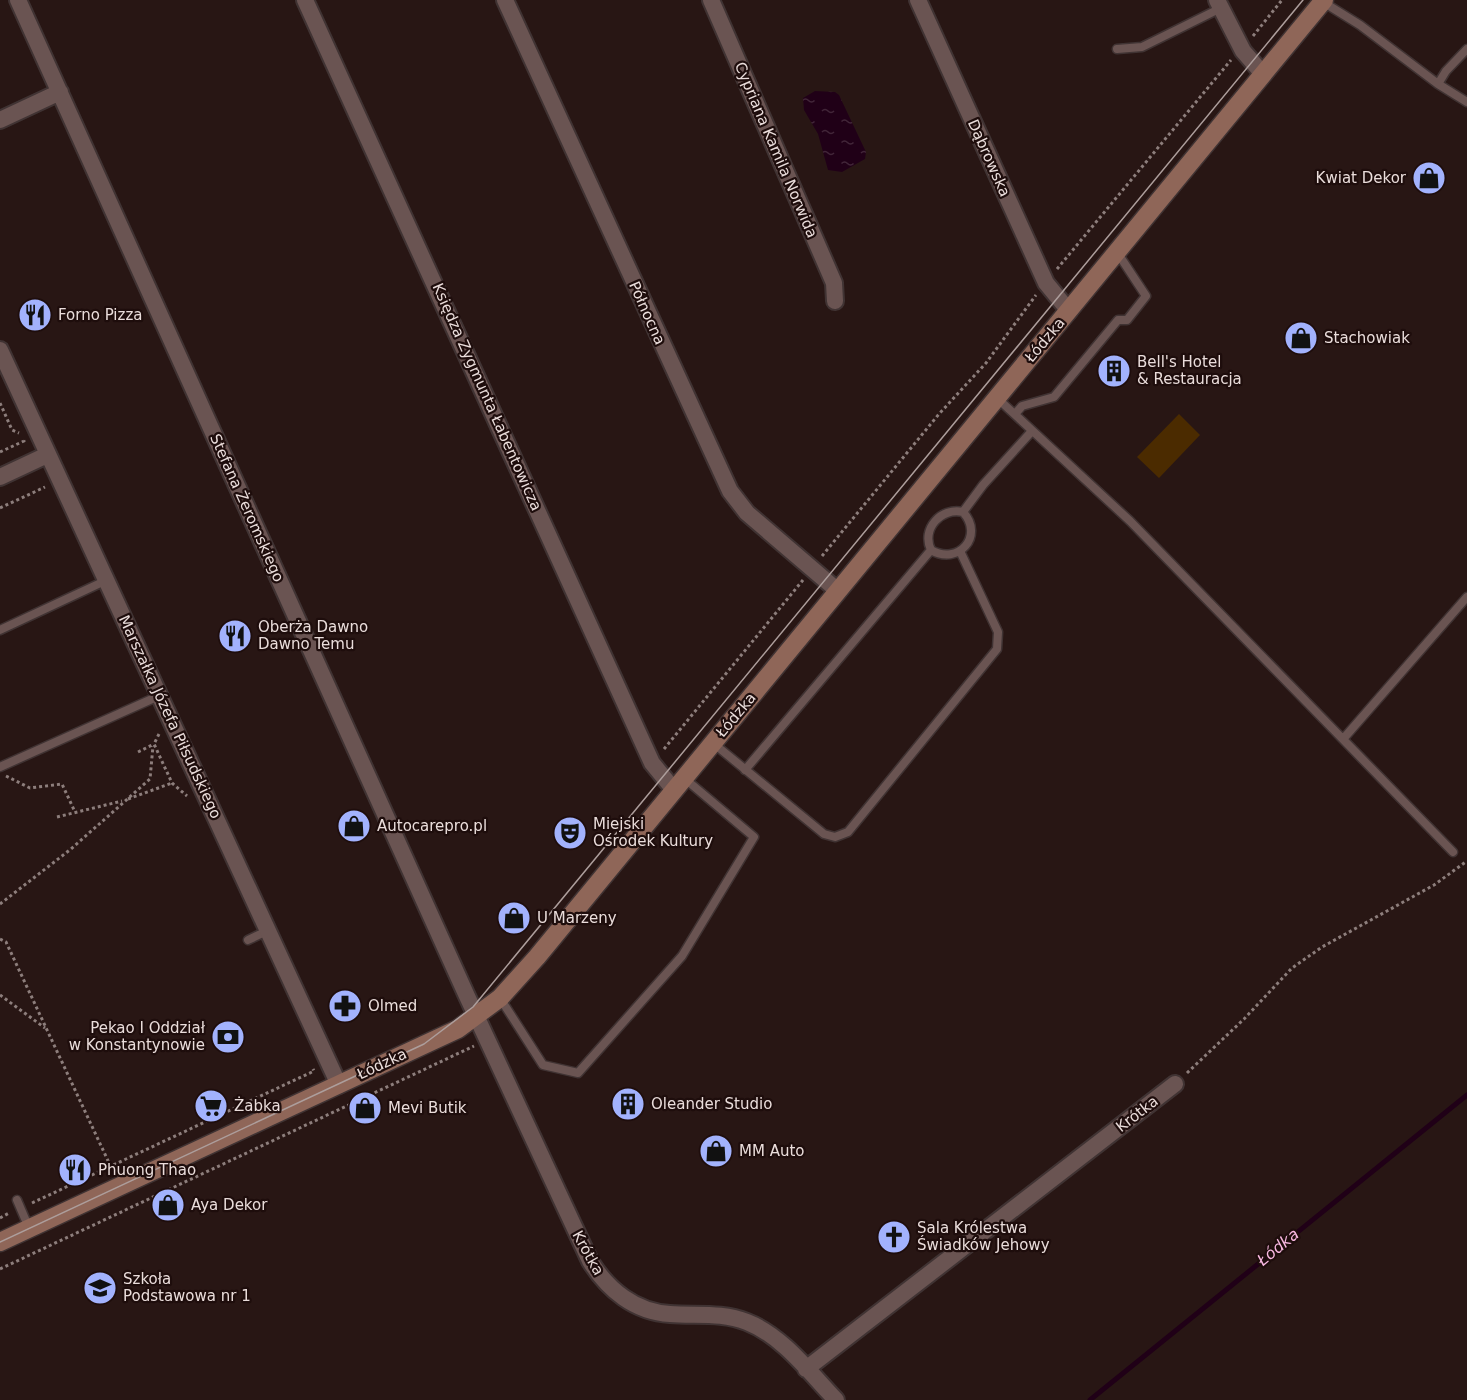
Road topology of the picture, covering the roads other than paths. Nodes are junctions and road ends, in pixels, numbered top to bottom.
1 (18, 0) edge
2 (305, 0) edge
3 (505, 0) edge
4 (711, 0) edge
5 (918, 0) edge
6 (1324, 1) edge
7 (1219, 4) edge
8 (1117, 49) dead end
9 (1467, 50) edge
10 (1263, 74) junction
11 (1438, 84) junction
12 (60, 92) junction
13 (1467, 102) edge
14 (0, 120) edge
15 (1117, 252) junction
16 (835, 301) dead end
17 (1069, 311) junction
18 (0, 350) edge
19 (997, 398) junction
20 (1015, 414) junction
21 (1032, 431) junction
22 (47, 455) junction
23 (0, 477) edge
24 (963, 512) junction
25 (931, 550) junction
26 (960, 551) junction
27 (107, 580) junction
28 (838, 591) junction
29 (1467, 597) edge
30 (0, 630) edge
31 (161, 695) junction
32 (1344, 738) junction
33 (713, 743) junction
34 (0, 767) edge
35 (745, 770) junction
36 (679, 784) junction
37 (1453, 852) dead end
38 (267, 931) junction
39 (248, 940) dead end
40 (500, 998) junction
41 (478, 1015) junction
42 (1175, 1084) road end
43 (339, 1085) junction
44 (19, 1204) road end
45 (29, 1229) junction
46 (0, 1241) edge
47 (806, 1369) junction
48 (836, 1400) edge

1 - 12 street, Stefana Żeromskiego
2 - 36 street, Księdza Zygmunta Łabentowicza
3 - 28 street, Północna
4 - 16 street, Cypriana Kamila Norwida
5 - 17 street, Dąbrowska
6 - 10 main road, Łódzka
6 - 11 lane
7 - 8 lane
7 - 10 street
9 - 11 lane
10 - 15 main road, Łódzka
11 - 13 lane
12 - 14 street
12 - 41 street, Stefana Żeromskiego
15 - 17 main road, Łódzka
15 - 20 lane
17 - 19 main road, Łódzka
18 - 22 street, Marszałka Józefa Piłsudskiego
19 - 20 lane
19 - 28 main road, Łódzka
20 - 21 lane
21 - 24 lane
21 - 32 lane
22 - 23 street
22 - 27 street, Marszałka Józefa Piłsudskiego
24 - 25 lane
24 - 26 lane
25 - 26 lane
25 - 35 lane
26 - 35 lane
27 - 30 lane
27 - 31 street, Marszałka Józefa Piłsudskiego
28 - 33 main road, Łódzka
29 - 32 lane
31 - 34 lane
31 - 38 street, Marszałka Józefa Piłsudskiego
32 - 37 lane
33 - 35 lane
33 - 36 main road, Łódzka
36 - 40 main road, Łódzka
36 - 40 lane
38 - 39 lane
38 - 43 street, Marszałka Józefa Piłsudskiego
40 - 41 main road, Łódzka
41 - 43 main road, Łódzka
41 - 47 street, Krótka
42 - 47 street, Krótka
43 - 45 main road, Łódzka
44 - 45 lane
45 - 46 main road, Łódzka
47 - 48 street, Krótka

